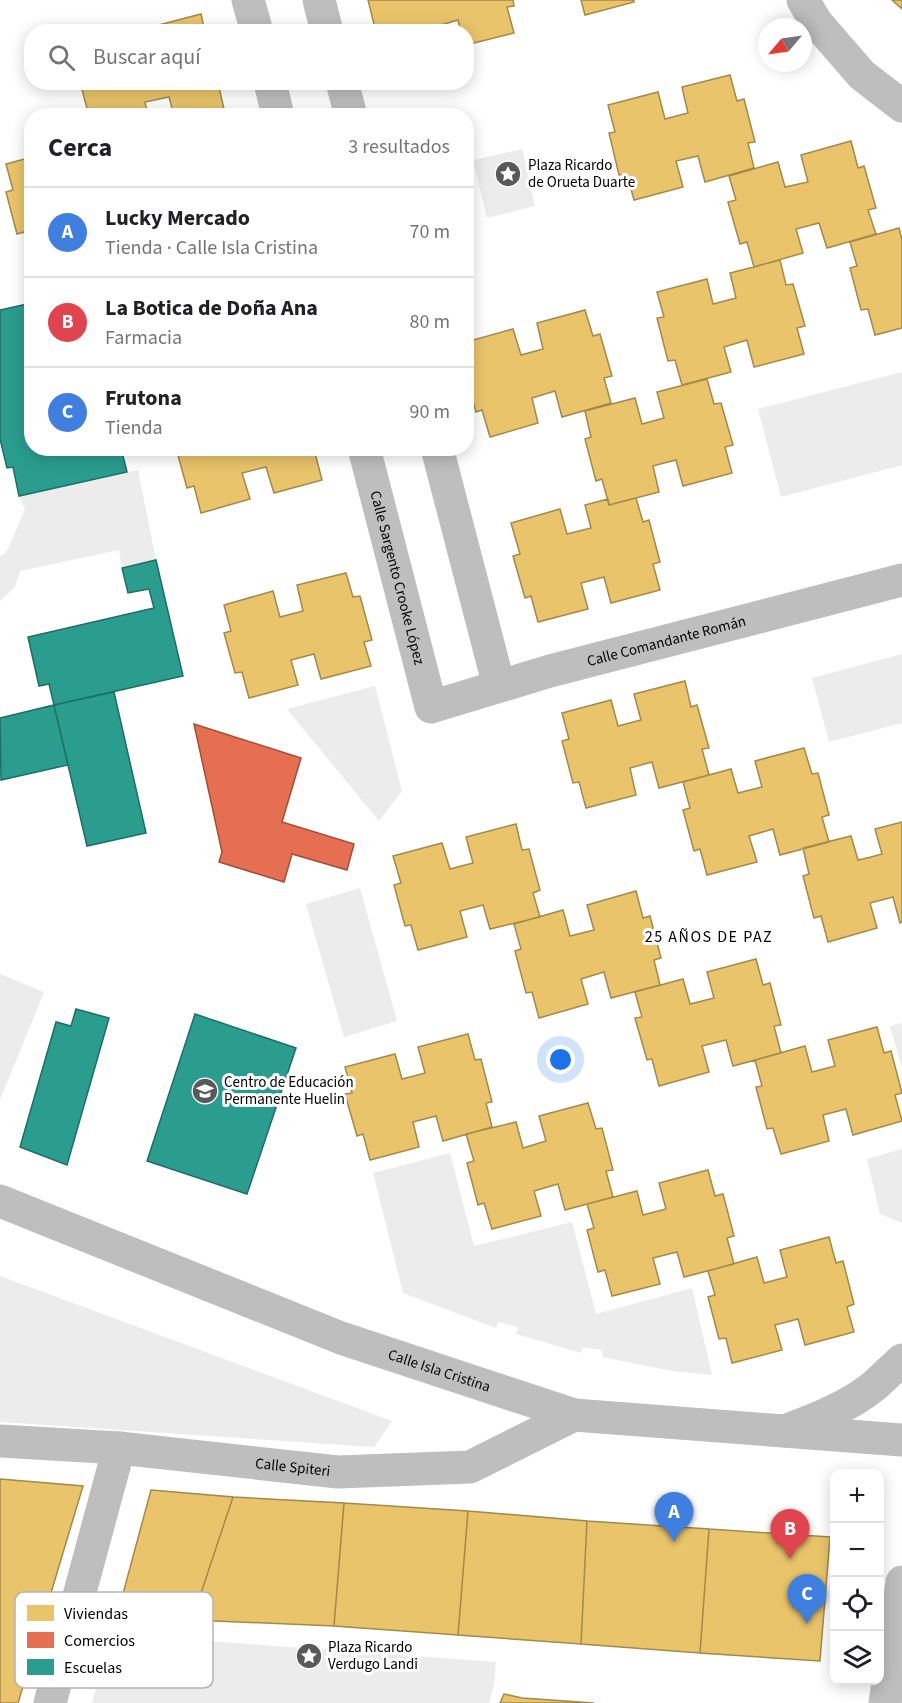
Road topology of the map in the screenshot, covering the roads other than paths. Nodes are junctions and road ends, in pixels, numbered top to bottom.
1 (249, 0) edge
2 (319, 0) edge
3 (803, 0) edge
4 (255, 24) edge
5 (325, 24) edge
6 (272, 90) edge
7 (344, 90) edge
8 (902, 106) edge
9 (276, 108) edge
10 (349, 108) edge
11 (366, 456) edge
12 (440, 456) edge
13 (902, 580) edge
14 (499, 686) junction
15 (431, 707) joint
16 (0, 1201) edge
17 (902, 1360) edge
18 (574, 1415) junction
19 (785, 1431) junction
20 (902, 1440) edge
21 (0, 1441) edge
22 (119, 1448) junction
23 (902, 1582) edge
24 (80, 1592) edge
25 (54, 1688) edge
26 (50, 1703) edge
27 (885, 1703) edge

1 - 4 street
2 - 5 street
3 - 8 street
6 - 9 street
7 - 10 street
11 - 15 street, Calle Sargento Crooke López
12 - 14 street
13 - 14 street, Calle Comandante Román
14 - 15 street, Calle Comandante Román
16 - 18 street, Calle Isla Cristina
17 - 19 street
18 - 19 street, Calle Isla Cristina
18 - 22 street, Calle Spiteri
19 - 20 street, Calle Isla Cristina
21 - 22 street, Calle Spiteri
22 - 24 street
23 - 27 street
25 - 26 street

